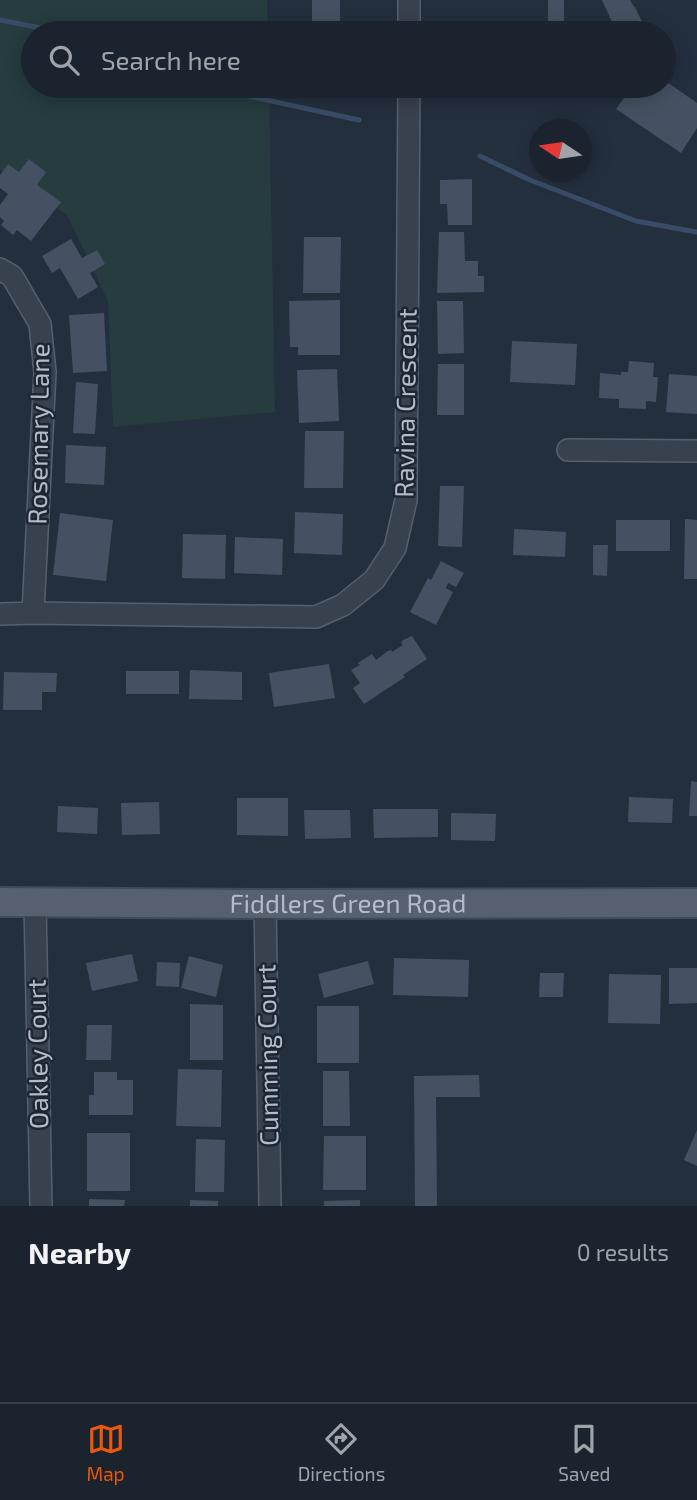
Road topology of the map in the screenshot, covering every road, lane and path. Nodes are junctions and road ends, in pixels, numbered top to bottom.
1 (409, 0) edge
2 (409, 21) edge
3 (409, 98) edge
4 (0, 269) edge
5 (568, 450) dead end
6 (697, 451) edge
7 (33, 613) junction
8 (0, 614) edge
9 (0, 902) edge
10 (35, 902) junction
11 (697, 903) edge
12 (265, 904) junction
13 (41, 1206) edge
14 (270, 1206) edge

1 - 2 street
3 - 7 street, Ravina Crescent
4 - 7 street, Rosemary Lane
5 - 6 street
7 - 8 street, Ravina Crescent
9 - 10 main road, Fiddlers Green Road
10 - 12 main road, Fiddlers Green Road
10 - 13 street, Oakley Court
11 - 12 main road, Fiddlers Green Road
12 - 14 street, Cumming Court

